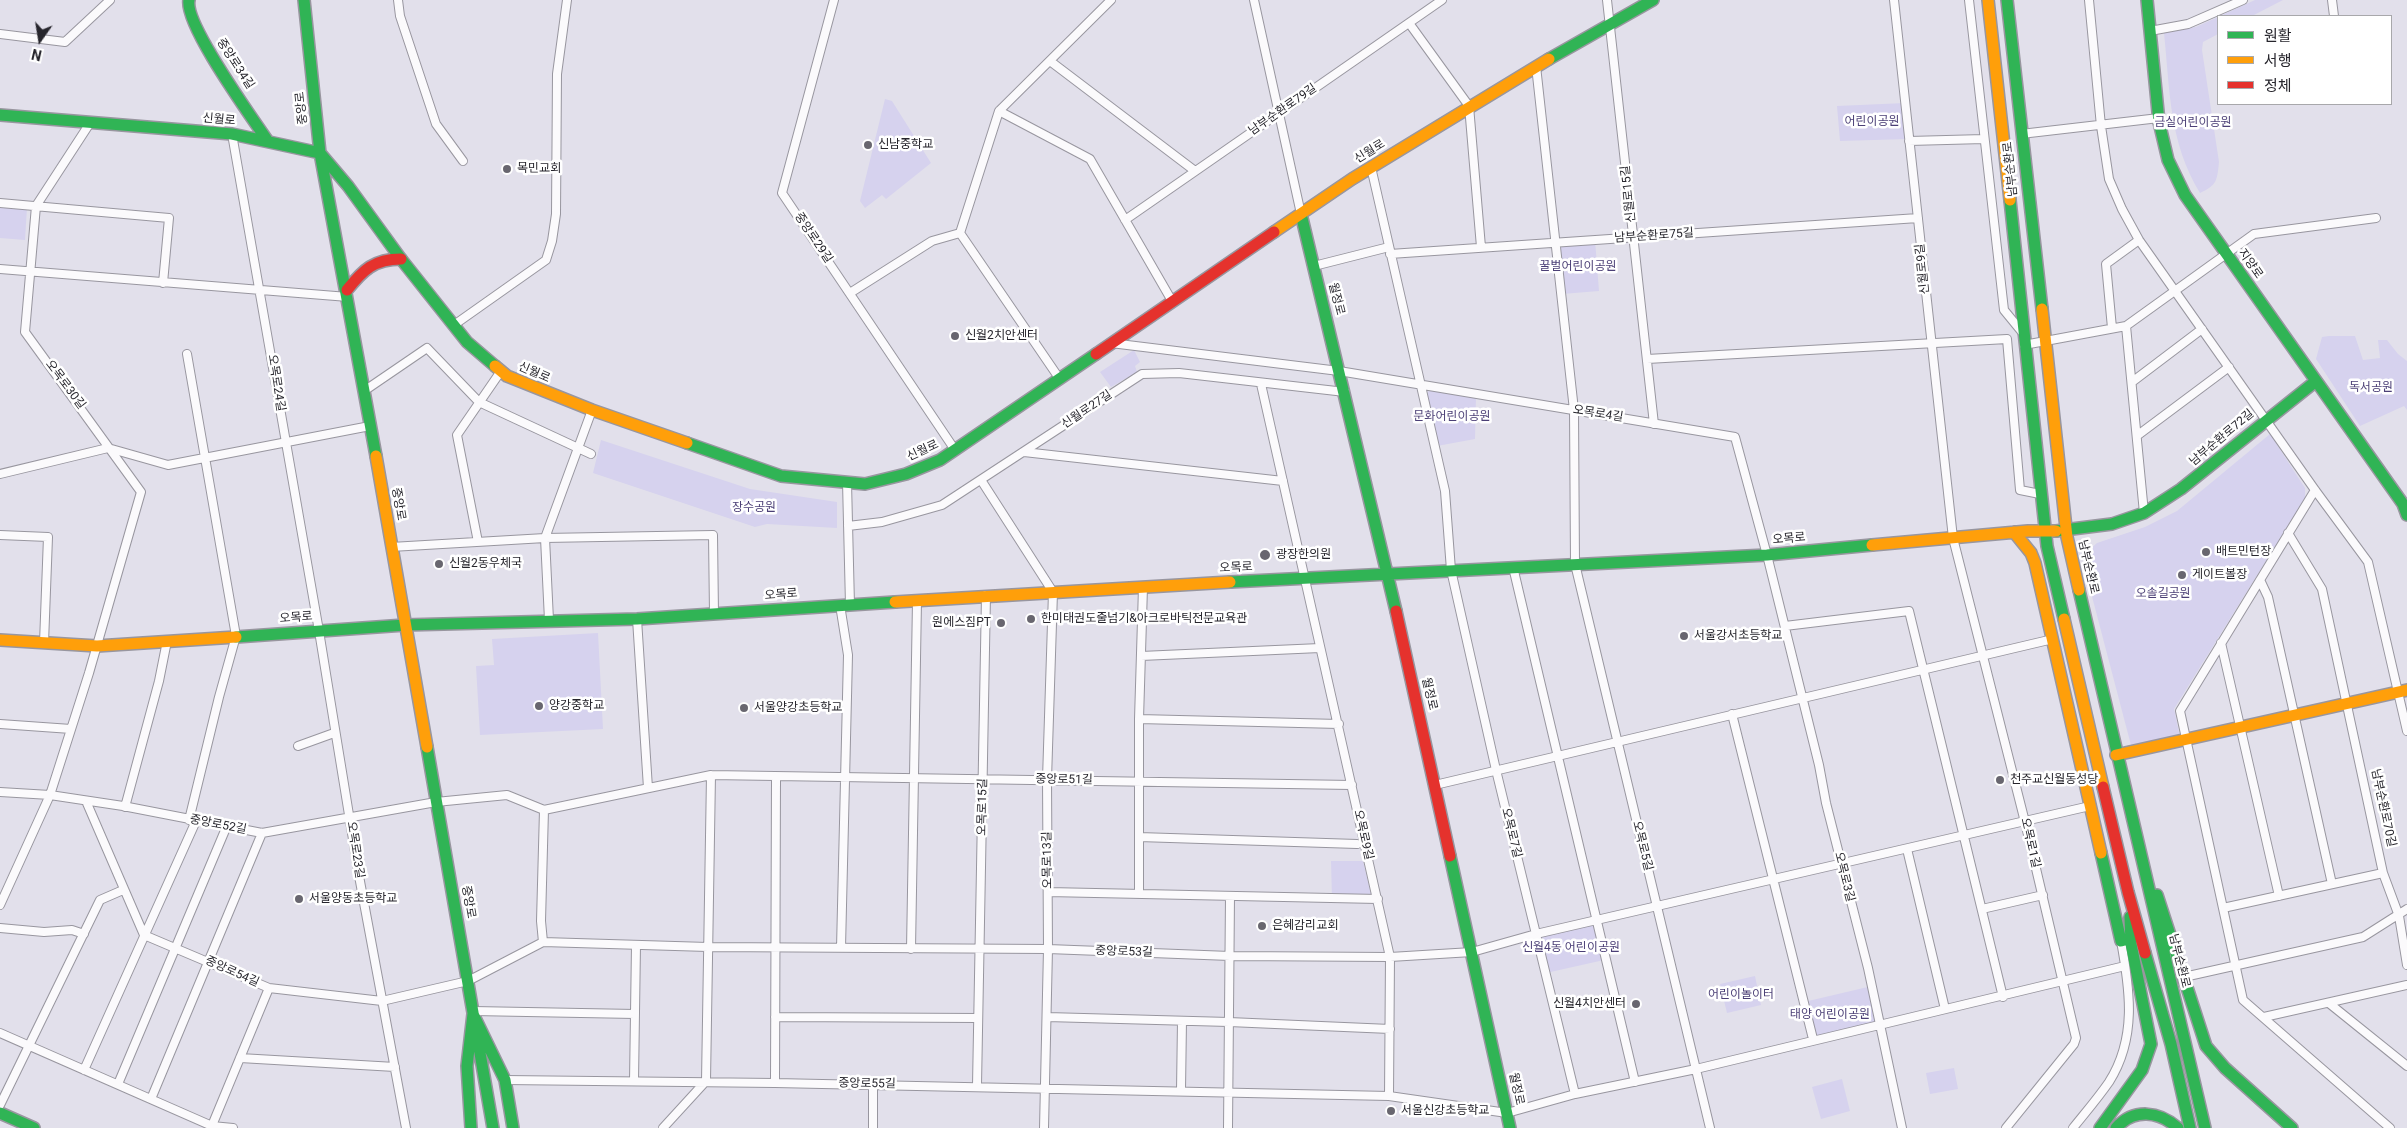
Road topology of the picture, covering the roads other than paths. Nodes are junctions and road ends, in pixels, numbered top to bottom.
1 (110, 0) edge
2 (189, 0) edge
3 (304, 0) edge
4 (398, 0) edge
5 (567, 0) edge
6 (834, 0) edge
7 (1111, 0) edge
8 (1254, 0) edge
9 (1442, 0) edge
10 (1607, 0) edge
11 (1653, 0) edge
12 (1894, 0) edge
13 (1969, 0) edge
14 (1988, 0) edge
15 (2007, 0) edge
16 (2088, 0) edge
17 (2147, 0) edge
18 (2242, 0) edge
19 (2332, 0) edge
20 (2334, 15) edge
21 (1409, 23) junction
22 (1610, 24) junction
23 (2150, 31) junction
24 (0, 34) edge
25 (1050, 61) junction
26 (1536, 66) junction
27 (1469, 106) junction
28 (999, 111) junction
29 (1279, 113) junction
30 (0, 115) edge
31 (2159, 118) junction
32 (90, 123) junction
33 (2101, 126) junction
34 (232, 134) junction
35 (2021, 134) junction
36 (1984, 139) junction
37 (267, 140) junction
38 (1909, 141) junction
39 (320, 153) junction
40 (463, 161) dead end
41 (1371, 168) junction
42 (1195, 171) junction
43 (0, 203) edge
44 (36, 206) junction
45 (1301, 214) junction
46 (1918, 218) junction
47 (2376, 218) dead end
48 (1125, 220) junction
49 (960, 233) junction
50 (1634, 238) junction
51 (2140, 240) junction
52 (1555, 242) junction
53 (1481, 247) junction
54 (1390, 250) junction
55 (2226, 254) junction
56 (401, 259) junction
57 (1314, 266) junction
58 (0, 269) edge
59 (30, 271) junction
60 (163, 283) junction
61 (2175, 289) junction
62 (260, 291) junction
63 (850, 293) junction
64 (347, 294) junction
65 (1172, 302) junction
66 (454, 325) junction
67 (2126, 326) junction
68 (2112, 328) junction
69 (2202, 329) junction
70 (2024, 339) junction
71 (2044, 341) junction
72 (1111, 343) junction
73 (1932, 343) junction
74 (187, 354) dead end
75 (1647, 358) junction
76 (2229, 366) junction
77 (501, 371) junction
78 (1340, 372) junction
79 (1059, 378) junction
80 (2316, 381) junction
81 (2132, 382) junction
82 (1261, 384) junction
83 (1421, 385) junction
84 (364, 391) junction
85 (1345, 392) junction
86 (479, 402) junction
87 (592, 410) junction
88 (1574, 410) junction
89 (2266, 419) junction
90 (1654, 424) junction
91 (370, 426) junction
92 (2138, 435) junction
93 (285, 442) junction
94 (108, 448) junction
95 (577, 450) junction
96 (954, 450) junction
97 (1024, 452) junction
98 (591, 454) dead end
99 (204, 458) junction
100 (0, 474) edge
101 (982, 480) junction
102 (1283, 481) junction
103 (847, 482) junction
104 (2314, 490) junction
105 (2040, 494) junction
106 (2144, 513) junction
107 (2407, 514) edge
108 (848, 526) junction
109 (2066, 531) junction
110 (2014, 532) junction
111 (2046, 532) junction
112 (2288, 533) junction
113 (0, 535) edge
114 (545, 538) junction
115 (1953, 538) junction
116 (478, 542) junction
117 (391, 547) junction
118 (1767, 555) junction
119 (1576, 564) junction
120 (1513, 568) junction
121 (1451, 570) junction
122 (1388, 574) junction
123 (1304, 578) junction
124 (2260, 580) junction
125 (1143, 587) junction
126 (1053, 592) junction
127 (986, 595) junction
128 (916, 601) junction
129 (845, 605) junction
130 (714, 614) junction
131 (637, 619) junction
132 (549, 620) junction
133 (405, 625) junction
134 (1785, 626) junction
135 (319, 631) junction
136 (236, 636) junction
137 (2053, 639) junction
138 (0, 640) edge
139 (167, 641) junction
140 (44, 643) junction
141 (2221, 643) junction
142 (97, 646) junction
143 (1320, 648) junction
144 (1983, 655) junction
145 (1141, 656) junction
146 (1924, 669) junction
147 (2403, 691) edge
148 (1802, 697) junction
149 (2347, 704) junction
150 (1732, 714) junction
151 (2294, 715) junction
152 (1139, 719) junction
153 (0, 724) edge
154 (1338, 724) junction
155 (2241, 727) junction
156 (71, 728) junction
157 (2407, 731) edge
158 (334, 733) junction
159 (2186, 739) junction
160 (1616, 742) junction
161 (298, 746) dead end
162 (2116, 755) junction
163 (1557, 756) junction
164 (1496, 770) junction
165 (711, 775) junction
166 (776, 777) junction
167 (846, 777) junction
168 (915, 777) junction
169 (983, 778) junction
170 (1047, 780) junction
171 (1139, 782) junction
172 (1352, 785) junction
173 (1435, 785) junction
174 (648, 788) junction
175 (0, 792) edge
176 (50, 795) junction
177 (86, 801) junction
178 (436, 802) junction
179 (2127, 802) junction
180 (2090, 806) junction
181 (126, 807) junction
182 (544, 810) junction
183 (349, 817) junction
184 (192, 820) junction
185 (2026, 822) junction
186 (226, 828) junction
187 (262, 834) junction
188 (1965, 836) junction
189 (1139, 837) junction
190 (1357, 844) dead end
191 (1907, 849) junction
192 (1841, 865) junction
193 (2383, 873) junction
194 (1774, 880) junction
195 (2332, 884) junction
196 (123, 890) junction
197 (1048, 892) junction
198 (2128, 892) junction
199 (1139, 893) junction
200 (2043, 895) junction
201 (1230, 896) junction
202 (2279, 896) junction
203 (1378, 900) junction
204 (0, 905) edge
205 (1656, 907) junction
206 (2223, 908) junction
207 (2407, 909) edge
208 (1982, 910) junction
209 (2399, 916) junction
210 (1596, 921) junction
211 (0, 928) edge
212 (84, 934) junction
213 (1536, 934) junction
214 (144, 935) junction
215 (2126, 940) junction
216 (542, 942) junction
217 (636, 945) junction
218 (708, 947) junction
219 (777, 947) junction
220 (176, 948) junction
221 (841, 948) junction
222 (911, 949) junction
223 (1048, 949) junction
224 (980, 950) junction
225 (1472, 952) junction
226 (1230, 956) junction
227 (1390, 956) junction
228 (210, 961) junction
229 (2407, 964) edge
230 (2236, 965) junction
231 (2125, 966) junction
232 (2184, 977) junction
233 (468, 981) junction
234 (2062, 982) junction
235 (2407, 985) edge
236 (269, 988) junction
237 (2003, 997) junction
238 (382, 1001) junction
239 (2330, 1004) junction
240 (1945, 1009) junction
241 (473, 1012) junction
242 (635, 1014) junction
243 (775, 1017) junction
244 (1047, 1017) junction
245 (978, 1018) junction
246 (2264, 1018) junction
247 (1182, 1020) junction
248 (1229, 1022) junction
249 (1881, 1022) junction
250 (1390, 1029) junction
251 (0, 1033) edge
252 (1813, 1039) junction
253 (30, 1046) junction
254 (240, 1058) junction
255 (2407, 1066) edge
256 (395, 1067) junction
257 (1696, 1069) junction
258 (84, 1070) junction
259 (505, 1080) junction
260 (634, 1081) junction
261 (706, 1081) junction
262 (1635, 1082) junction
263 (775, 1083) junction
264 (118, 1084) junction
265 (873, 1084) junction
266 (977, 1086) junction
267 (1045, 1088) junction
268 (1181, 1090) junction
269 (1229, 1091) junction
270 (1575, 1094) junction
271 (1389, 1096) junction
272 (151, 1099) junction
273 (0, 1105) edge
274 (0, 1113) edge
275 (1507, 1113) junction
276 (212, 1127) edge
277 (34, 1128) edge
278 (233, 1128) edge
279 (406, 1128) edge
280 (471, 1128) edge
281 (493, 1128) edge
282 (513, 1128) edge
283 (663, 1128) edge
284 (872, 1128) edge
285 (1044, 1128) edge
286 (1228, 1128) edge
287 (1510, 1128) edge
288 (1710, 1128) edge
289 (1902, 1128) edge
290 (2006, 1128) edge
291 (2073, 1128) edge
292 (2100, 1128) edge
293 (2116, 1128) edge
294 (2178, 1128) edge
295 (2190, 1128) edge
296 (2205, 1128) edge
297 (2292, 1128) edge
298 (2390, 1128) edge

1 - 24 street
2 - 37 main road, 중앙로34길
3 - 39 main road, 중앙로
4 - 40 street
5 - 66 street
6 - 63 street, 중앙로29길
7 - 25 street
8 - 29 street
9 - 21 street, 남부순환로79길
10 - 22 street, 신월로15길
11 - 22 main road, 신월로
12 - 38 street, 신월로9길
13 - 36 street, 남부순환로
14 - 70 main road, 남부순환로
15 - 35 main road, 남부순환로
16 - 33 street
17 - 23 main road, 지양로
18 - 23 street
19 - 20 street
21 - 27 street
21 - 29 street, 남부순환로79길
22 - 26 main road, 신월로
22 - 50 street, 신월로15길
23 - 31 main road, 지양로
25 - 28 street
25 - 42 street
26 - 27 main road, 신월로
26 - 52 street, 오목로5길
27 - 41 main road, 신월로
27 - 53 street
28 - 48 street
28 - 49 street
29 - 42 street, 남부순환로79길
29 - 45 street
30 - 32 main road, 신월로
31 - 33 street
31 - 55 main road, 지양로
32 - 34 main road, 신월로
32 - 44 street, 오목로30길
33 - 35 street
33 - 51 street
34 - 37 main road, 신월로
34 - 62 street, 오목로24길
35 - 71 main road, 남부순환로
36 - 38 street
36 - 70 street, 남부순환로
37 - 39 main road, 신월로
38 - 46 street, 신월로9길
39 - 56 main road, 신월로
39 - 64 main road, 중앙로
41 - 45 main road, 신월로
41 - 54 street
42 - 48 street, 남부순환로79길
43 - 44 street
44 - 59 street, 오목로30길
44 - 60 street
45 - 57 main road, 월정로
45 - 65 main road, 신월로
46 - 50 street, 남부순환로75길
46 - 73 street, 신월로9길
47 - 55 street
48 - 65 street
49 - 63 street
49 - 79 street
50 - 52 street, 남부순환로75길
50 - 75 street, 신월로15길
51 - 61 street
51 - 68 street
52 - 53 street, 남부순환로75길
52 - 88 street, 오목로5길
53 - 54 street, 남부순환로75길
54 - 57 street
54 - 83 street
55 - 61 street
55 - 80 main road, 지양로
56 - 64 main road
56 - 66 main road, 신월로
57 - 78 main road, 월정로
58 - 59 street
59 - 60 street
59 - 94 street, 오목로30길
60 - 62 street
61 - 67 street
61 - 69 street
62 - 64 street
62 - 93 street, 오목로24길
63 - 96 street, 중앙로29길
64 - 84 main road, 중앙로
65 - 72 main road, 신월로
66 - 77 main road, 신월로
67 - 68 street
67 - 81 street
68 - 71 street
69 - 76 street
69 - 81 street
70 - 71 street
70 - 105 main road, 남부순환로
71 - 109 main road, 남부순환로
72 - 78 street
72 - 79 main road, 신월로
73 - 75 street
73 - 105 street
73 - 115 street, 신월로9길
74 - 99 street
75 - 90 street, 신월로15길
76 - 89 street
76 - 92 street
77 - 86 street
77 - 87 main road, 신월로
78 - 83 street, 오목로4길
78 - 85 main road, 월정로
79 - 96 main road, 신월로
80 - 89 main road, 남부순환로72길
80 - 107 main road, 지양로
81 - 92 street
82 - 85 street, 신월로27길
82 - 97 street, 신월로27길
82 - 102 street, 오목로9길
83 - 88 street, 오목로4길
83 - 121 street
84 - 86 street
84 - 91 main road, 중앙로
85 - 122 main road, 월정로
86 - 95 street
86 - 116 street
87 - 95 street
87 - 103 main road, 신월로
88 - 90 street, 오목로4길
88 - 119 street, 오목로5길
89 - 104 street
89 - 106 main road, 남부순환로72길
90 - 118 street, 오목로4길
91 - 93 street
91 - 117 main road, 중앙로
92 - 106 street
93 - 99 street
93 - 135 street, 오목로24길
94 - 99 street
94 - 100 street
94 - 142 street, 오목로30길
95 - 98 street
95 - 114 street
96 - 103 main road, 신월로
97 - 101 street, 신월로27길
97 - 102 street
99 - 136 street
101 - 108 street, 신월로27길
101 - 126 street
102 - 123 street, 오목로9길
103 - 108 street
104 - 112 street
104 - 147 street
105 - 111 main road, 남부순환로
106 - 109 main road, 남부순환로72길
108 - 129 street
109 - 111 main road, 오목로
109 - 162 main road, 남부순환로
110 - 111 main road, 오목로
110 - 115 main road, 오목로
110 - 137 main road
111 - 198 main road, 남부순환로
112 - 124 street
112 - 149 street, 남부순환로70길
113 - 140 street
114 - 116 street
114 - 130 street
114 - 132 street
115 - 118 main road, 오목로
115 - 144 street, 오목로1길
116 - 117 street
117 - 133 main road, 중앙로
118 - 119 main road, 오목로
118 - 134 street, 오목로3길
119 - 120 main road, 오목로
119 - 160 street, 오목로5길
120 - 121 main road, 오목로
120 - 163 street
121 - 122 main road, 오목로
121 - 164 street, 오목로7길
122 - 123 main road, 오목로
122 - 173 main road, 월정로
123 - 125 main road, 오목로
123 - 143 street, 오목로9길
124 - 141 street
124 - 151 street
125 - 126 main road, 오목로
125 - 145 street
126 - 127 main road, 오목로
126 - 170 street, 오목로13길
127 - 128 main road, 오목로
127 - 169 street, 오목로15길
128 - 129 main road, 오목로
128 - 168 street
129 - 130 main road, 오목로
129 - 167 street
130 - 131 main road, 오목로
131 - 132 main road, 오목로
131 - 174 street
132 - 133 main road, 오목로
133 - 135 main road, 오목로
133 - 178 main road, 중앙로
134 - 146 street
134 - 148 street, 오목로3길
135 - 136 main road, 오목로
135 - 158 street, 오목로23길
136 - 139 main road, 오목로
136 - 184 street
137 - 144 street
137 - 180 main road
138 - 140 main road, 오목로
139 - 142 main road, 오목로
139 - 181 street
140 - 142 main road, 오목로
141 - 155 street
141 - 159 street
142 - 156 street
143 - 145 street
143 - 154 street, 오목로9길
144 - 146 street
144 - 185 street, 오목로1길
145 - 152 street
146 - 148 street
146 - 188 street
147 - 149 main road
147 - 157 street
148 - 150 street
148 - 192 street, 오목로3길
149 - 151 main road
149 - 193 street, 남부순환로70길
150 - 160 street
150 - 194 street
151 - 155 main road
151 - 195 street
152 - 154 street
152 - 171 street
153 - 156 street
154 - 172 street, 오목로9길
155 - 159 main road
155 - 202 street
156 - 176 street
158 - 161 street
158 - 183 street, 오목로23길
159 - 162 main road
159 - 206 street
160 - 163 street
160 - 205 street, 오목로5길
162 - 179 main road, 남부순환로
163 - 164 street
163 - 210 street
164 - 173 street
164 - 213 street, 오목로7길
165 - 166 street, 중앙로51길
165 - 174 street, 중앙로51길
165 - 218 street
166 - 167 street, 중앙로51길
166 - 219 street
167 - 168 street, 중앙로51길
167 - 221 street
168 - 169 street, 중앙로51길
168 - 222 street
169 - 170 street, 중앙로51길
169 - 224 street, 오목로15길
170 - 171 street, 중앙로51길
170 - 197 street, 오목로13길
171 - 172 street, 중앙로51길
171 - 189 street
172 - 203 street, 오목로9길
173 - 225 main road, 월정로
174 - 182 street, 중앙로51길
175 - 176 street, 중앙로52길
176 - 177 street, 중앙로52길
176 - 204 street
177 - 181 street, 중앙로52길
177 - 196 street
178 - 182 street
178 - 183 street, 중앙로52길
178 - 233 main road, 중앙로
179 - 232 main road
179 - 296 main road, 남부순환로
180 - 185 street, 중앙로53길
180 - 215 main road
181 - 184 street, 중앙로52길
182 - 216 street
183 - 187 street, 중앙로52길
183 - 238 street, 오목로23길
184 - 186 street, 중앙로52길
184 - 214 street
185 - 188 street, 중앙로53길
185 - 200 street, 오목로1길
186 - 187 street, 중앙로52길
186 - 220 street
187 - 228 street
188 - 191 street, 중앙로53길
188 - 208 street
189 - 190 street
189 - 199 street
191 - 192 street, 중앙로53길
191 - 240 street
192 - 194 street, 중앙로53길
192 - 249 street, 오목로3길
193 - 195 street
193 - 209 street, 남부순환로70길
194 - 205 street, 중앙로53길
194 - 252 street
195 - 202 street
196 - 212 street
196 - 214 street
197 - 199 street
197 - 223 street, 오목로13길
198 - 215 main road
198 - 295 main road, 남부순환로
199 - 201 street
200 - 208 street
200 - 234 street, 오목로1길
201 - 203 street
201 - 226 street
202 - 206 street
203 - 227 street, 오목로9길
205 - 210 street, 중앙로53길
205 - 257 street, 오목로5길
206 - 230 street
207 - 209 street
208 - 237 street
209 - 229 street, 남부순환로70길
209 - 230 street
210 - 213 street, 중앙로53길
210 - 262 street
211 - 212 street
212 - 253 street
213 - 225 street, 중앙로53길
213 - 270 street, 오목로7길
214 - 220 street, 중앙로54길
214 - 258 street
215 - 231 street
215 - 292 main road
216 - 217 street, 중앙로53길
216 - 233 street, 중앙로53길
217 - 218 street, 중앙로53길
217 - 242 street
218 - 219 street, 중앙로53길
218 - 261 street
219 - 221 street, 중앙로53길
219 - 243 street
220 - 228 street, 중앙로54길
220 - 264 street
221 - 222 street, 중앙로53길
222 - 224 street, 중앙로53길
223 - 224 street, 중앙로53길
223 - 226 street, 중앙로53길
223 - 244 street, 오목로13길
224 - 245 street, 오목로15길
225 - 227 street, 중앙로53길
225 - 275 main road, 월정로
226 - 227 street, 중앙로53길
226 - 248 street
227 - 250 street, 오목로9길
228 - 236 street, 중앙로54길
228 - 272 street
230 - 232 street
230 - 246 street
231 - 234 street
231 - 291 street
232 - 297 main road
233 - 238 street, 중앙로54길
233 - 241 main road, 중앙로
234 - 237 street
234 - 290 street, 오목로1길
235 - 239 street
236 - 238 street, 중앙로54길
236 - 254 street
237 - 240 street
238 - 256 street, 오목로23길
239 - 246 street
239 - 255 street
240 - 249 street
241 - 242 street
241 - 259 main road
241 - 280 main road
241 - 281 main road, 중앙로
242 - 260 street
243 - 245 street
243 - 263 street
244 - 247 street
244 - 267 street, 오목로13길
245 - 266 street, 오목로15길
246 - 298 street
247 - 248 street
247 - 268 street
248 - 250 street
248 - 269 street
249 - 252 street
249 - 289 street, 오목로3길
250 - 271 street, 오목로9길
251 - 253 street
252 - 257 street
253 - 258 street
253 - 273 street
254 - 256 street
254 - 276 street
256 - 279 street, 오목로23길
257 - 262 street
257 - 288 street, 오목로5길
258 - 264 street
259 - 260 street, 중앙로55길
259 - 282 main road
260 - 261 street, 중앙로55길
261 - 263 street, 중앙로55길
261 - 283 street
262 - 270 street
263 - 265 street, 중앙로55길
264 - 272 street
265 - 266 street, 중앙로55길
265 - 284 street
266 - 267 street, 중앙로55길
267 - 268 street, 중앙로55길
267 - 285 street, 오목로13길
268 - 269 street, 중앙로55길
269 - 271 street, 중앙로55길
269 - 286 street
270 - 275 street
271 - 275 street, 중앙로55길
272 - 276 street
274 - 277 main road
275 - 287 main road, 월정로
276 - 278 street
293 - 294 main road

